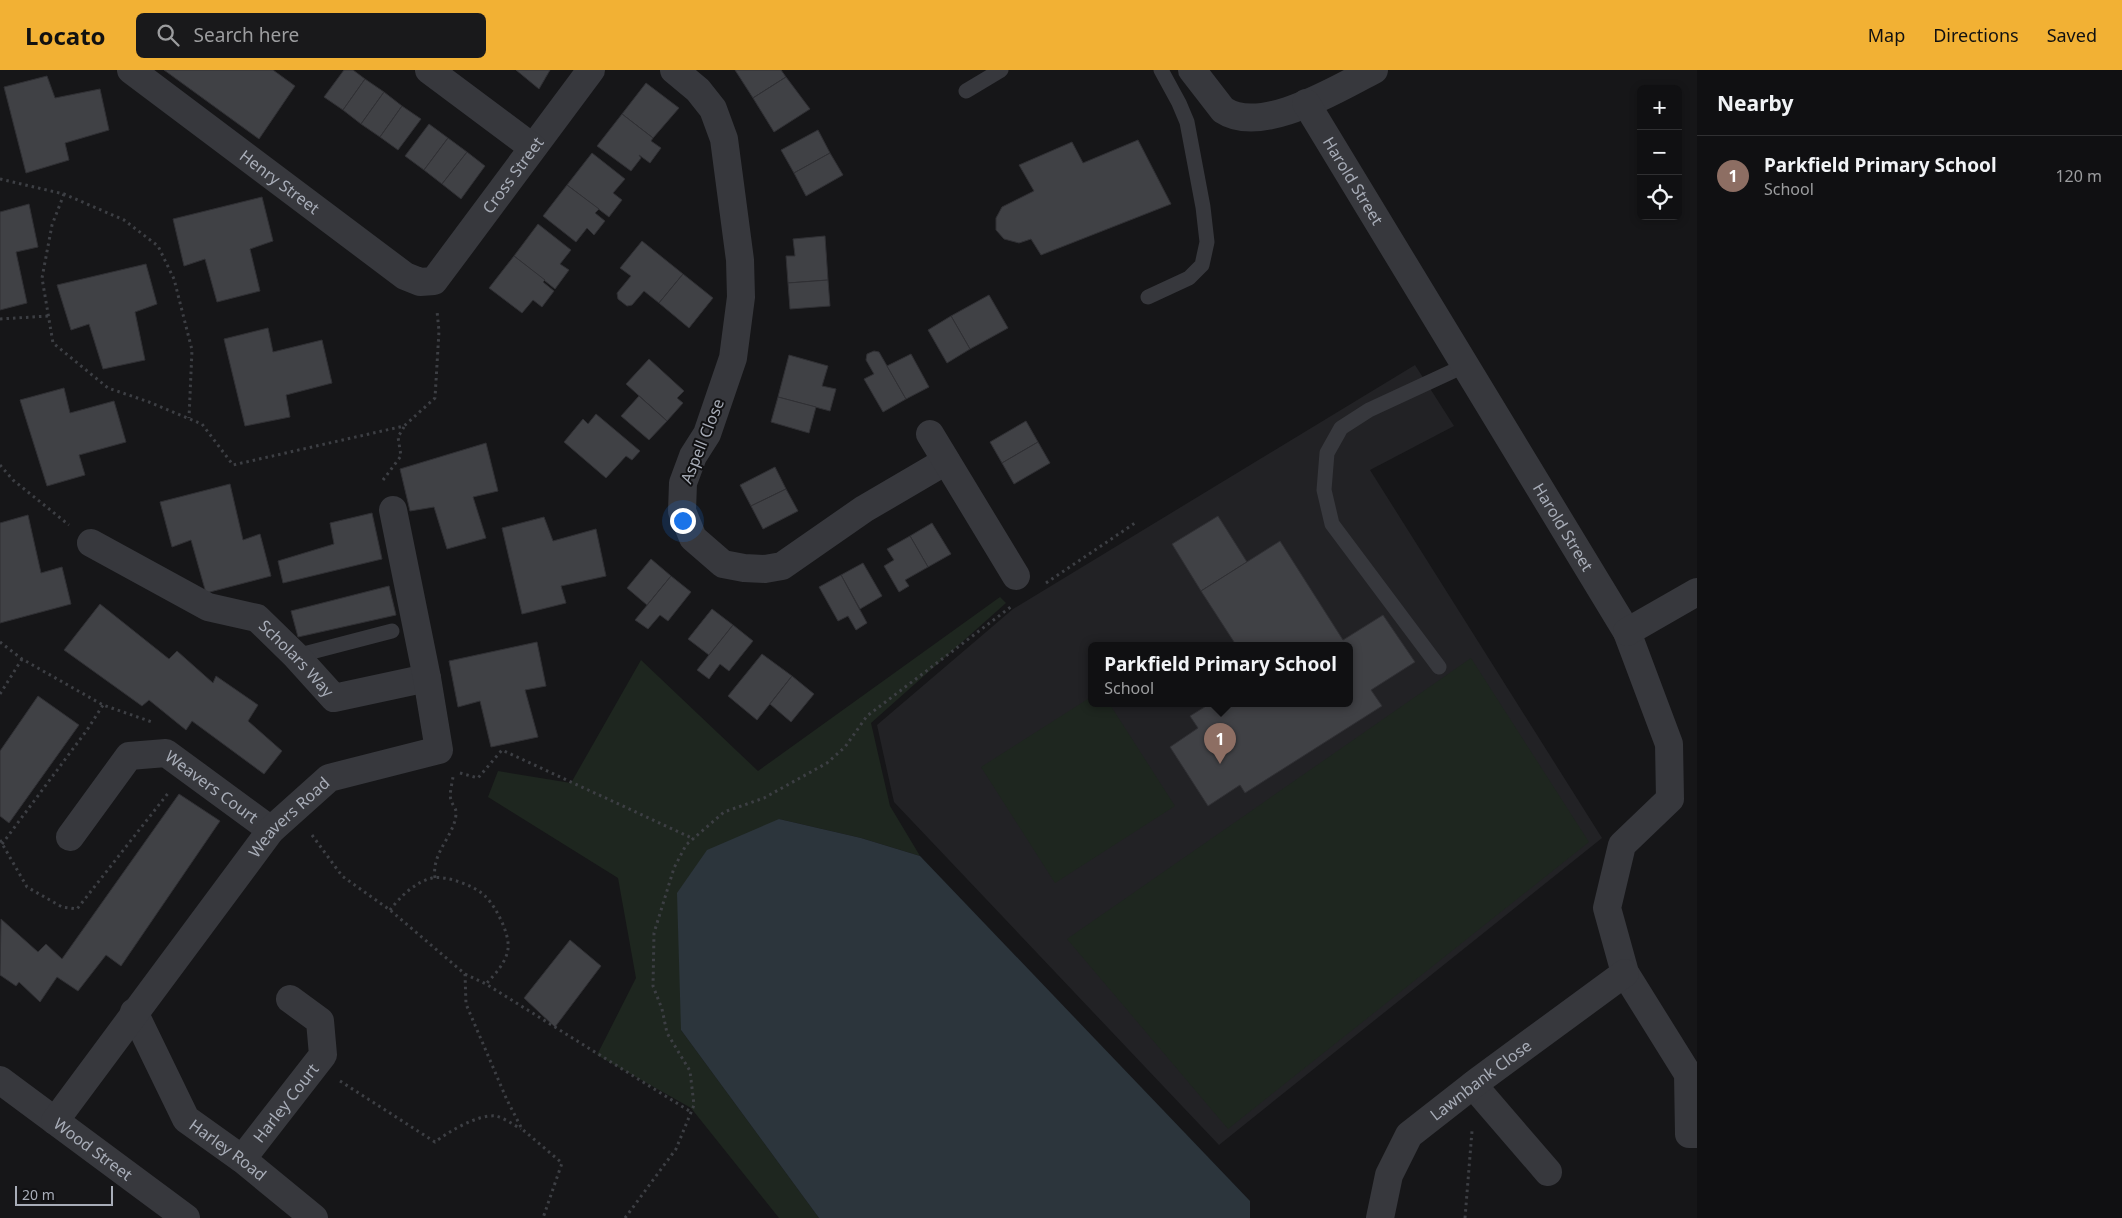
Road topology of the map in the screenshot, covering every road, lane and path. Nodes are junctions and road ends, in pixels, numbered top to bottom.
1 (132, 70) edge
2 (429, 70) edge
3 (591, 70) edge
4 (674, 70) edge
5 (1001, 70) edge
6 (1161, 70) edge
7 (1192, 70) edge
8 (1374, 70) edge
9 (966, 91) dead end
10 (1306, 103) junction
11 (532, 147) junction
12 (0, 179) edge
13 (64, 194) junction
14 (434, 281) junction
15 (1148, 298) dead end
16 (48, 316) junction
17 (0, 319) edge
18 (1464, 366) junction
19 (189, 418) junction
20 (404, 426) junction
21 (930, 434) dead end
22 (946, 461) junction
23 (0, 465) edge
24 (380, 485) dead end
25 (393, 510) dead end
26 (1135, 523) dead end
27 (91, 543) joint
28 (1041, 586) dead end
29 (1017, 589) joint
30 (1697, 592) edge
31 (392, 631) dead end
32 (1627, 632) junction
33 (0, 642) edge
34 (296, 656) junction
35 (22, 659) junction
36 (1440, 666) dead end
37 (427, 678) junction
38 (0, 694) edge
39 (103, 705) junction
40 (160, 724) dead end
41 (293, 810) junction
42 (271, 830) junction
43 (70, 837) dead end
44 (694, 839) junction
45 (2, 844) dead end
46 (435, 878) junction
47 (390, 910) junction
48 (1625, 973) junction
49 (466, 974) junction
50 (486, 984) junction
51 (290, 999) dead end
52 (134, 1012) junction
53 (315, 1065) junction
54 (0, 1080) edge
55 (1473, 1085) junction
56 (691, 1112) junction
57 (55, 1121) junction
58 (522, 1129) junction
59 (1697, 1134) edge
60 (242, 1159) junction
61 (1548, 1172) dead end
62 (186, 1218) edge
63 (314, 1218) edge
64 (543, 1218) edge
65 (624, 1218) edge
66 (1380, 1218) edge
67 (1465, 1218) edge

1 - 14 street, Henry Street
2 - 11 street
3 - 11 street, Cross Street
4 - 22 street, Aspell Close
5 - 9 lane
6 - 15 lane
7 - 10 street
8 - 10 street
10 - 18 street, Harold Street
11 - 14 street, Cross Street
12 - 13 path
13 - 16 path
13 - 19 path
14 - 20 path
16 - 17 path
16 - 19 path
18 - 32 street, Harold Street
18 - 36 lane
19 - 20 path
20 - 24 path
21 - 22 street
22 - 29 street
23 - 27 path
25 - 37 street, Weavers Road
26 - 28 path
27 - 34 street, Scholars Way
29 - 44 path
30 - 32 street
31 - 34 lane
32 - 48 street, Harold Street
33 - 35 path
34 - 37 street, Scholars Way
35 - 38 path
35 - 39 path
37 - 41 street, Weavers Road
39 - 40 path
39 - 45 path
41 - 42 street, Weavers Road
41 - 47 path
42 - 43 street, Weavers Court
42 - 52 street, Weavers Road
44 - 46 path
44 - 56 path
46 - 47 path
46 - 50 path
47 - 49 path
48 - 55 street, Lawnbank Close
48 - 59 street, Harold Street
49 - 50 path
49 - 58 path
50 - 56 path
51 - 53 street, Harley Court
52 - 57 street, Weavers Road
52 - 60 street, Harley Road
53 - 58 path
53 - 60 street, Harley Court
54 - 57 street, Wood Street
55 - 61 street
55 - 66 street, Lawnbank Close
55 - 67 path
56 - 65 path
57 - 62 street, Wood Street
58 - 64 path
60 - 63 street, Harley Road

